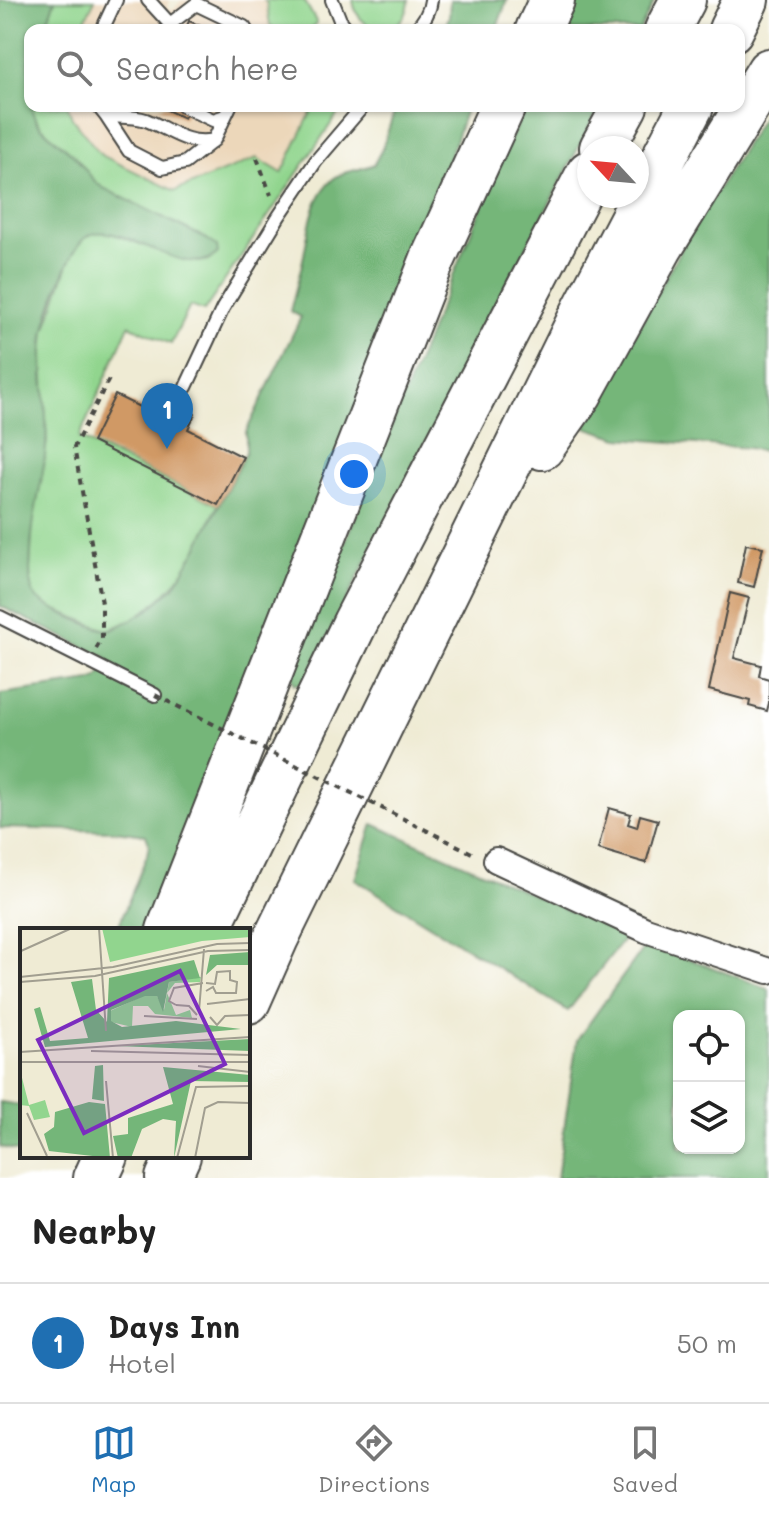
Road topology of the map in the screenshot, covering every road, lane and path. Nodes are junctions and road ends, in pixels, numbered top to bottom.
1 (116, 0) edge
2 (332, 0) edge
3 (431, 0) edge
4 (518, 0) edge
5 (552, 0) edge
6 (683, 0) edge
7 (746, 0) edge
8 (151, 1) edge
9 (105, 24) edge
10 (169, 24) edge
11 (174, 24) edge
12 (238, 24) edge
13 (343, 24) edge
14 (421, 24) edge
15 (509, 24) edge
16 (541, 24) edge
17 (670, 24) edge
18 (734, 24) edge
19 (769, 71) edge
20 (745, 110) edge
21 (103, 112) edge
22 (107, 112) edge
23 (196, 112) edge
24 (227, 112) edge
25 (228, 112) edge
26 (358, 112) edge
27 (479, 112) edge
28 (500, 112) edge
29 (622, 112) edge
30 (688, 112) edge
31 (744, 112) edge
32 (609, 136) edge
33 (214, 140) junction
34 (257, 158) dead end
35 (577, 196) edge
36 (279, 216) junction
37 (432, 261) junction
38 (199, 322) dead end
39 (213, 328) junction
40 (110, 377) dead end
41 (186, 387) dead end
42 (459, 568) junction
43 (0, 617) edge
44 (88, 661) junction
45 (155, 695) joint
46 (485, 857) joint
47 (170, 928) edge
48 (208, 928) edge
49 (769, 971) edge
50 (250, 996) edge
51 (77, 1158) edge
52 (105, 1158) edge
53 (177, 1158) edge
54 (69, 1178) edge
55 (96, 1178) edge
56 (168, 1178) edge

1 - 9 lane
2 - 13 lane
3 - 14 lane
4 - 15 highway
5 - 16 highway
6 - 17 highway
7 - 18 highway
8 - 10 lane
11 - 12 lane
19 - 20 highway
21 - 33 lane
22 - 33 lane
23 - 24 lane
25 - 33 lane
26 - 36 lane
27 - 37 highway
28 - 37 highway
29 - 32 highway
30 - 42 highway
31 - 42 highway
34 - 36 path
35 - 48 highway
36 - 39 lane
37 - 47 highway
38 - 39 lane
39 - 41 lane
40 - 44 path
42 - 50 highway
43 - 44 lane
44 - 45 lane
45 - 46 path, bridge
46 - 49 street
51 - 54 highway
52 - 55 highway
53 - 56 highway

